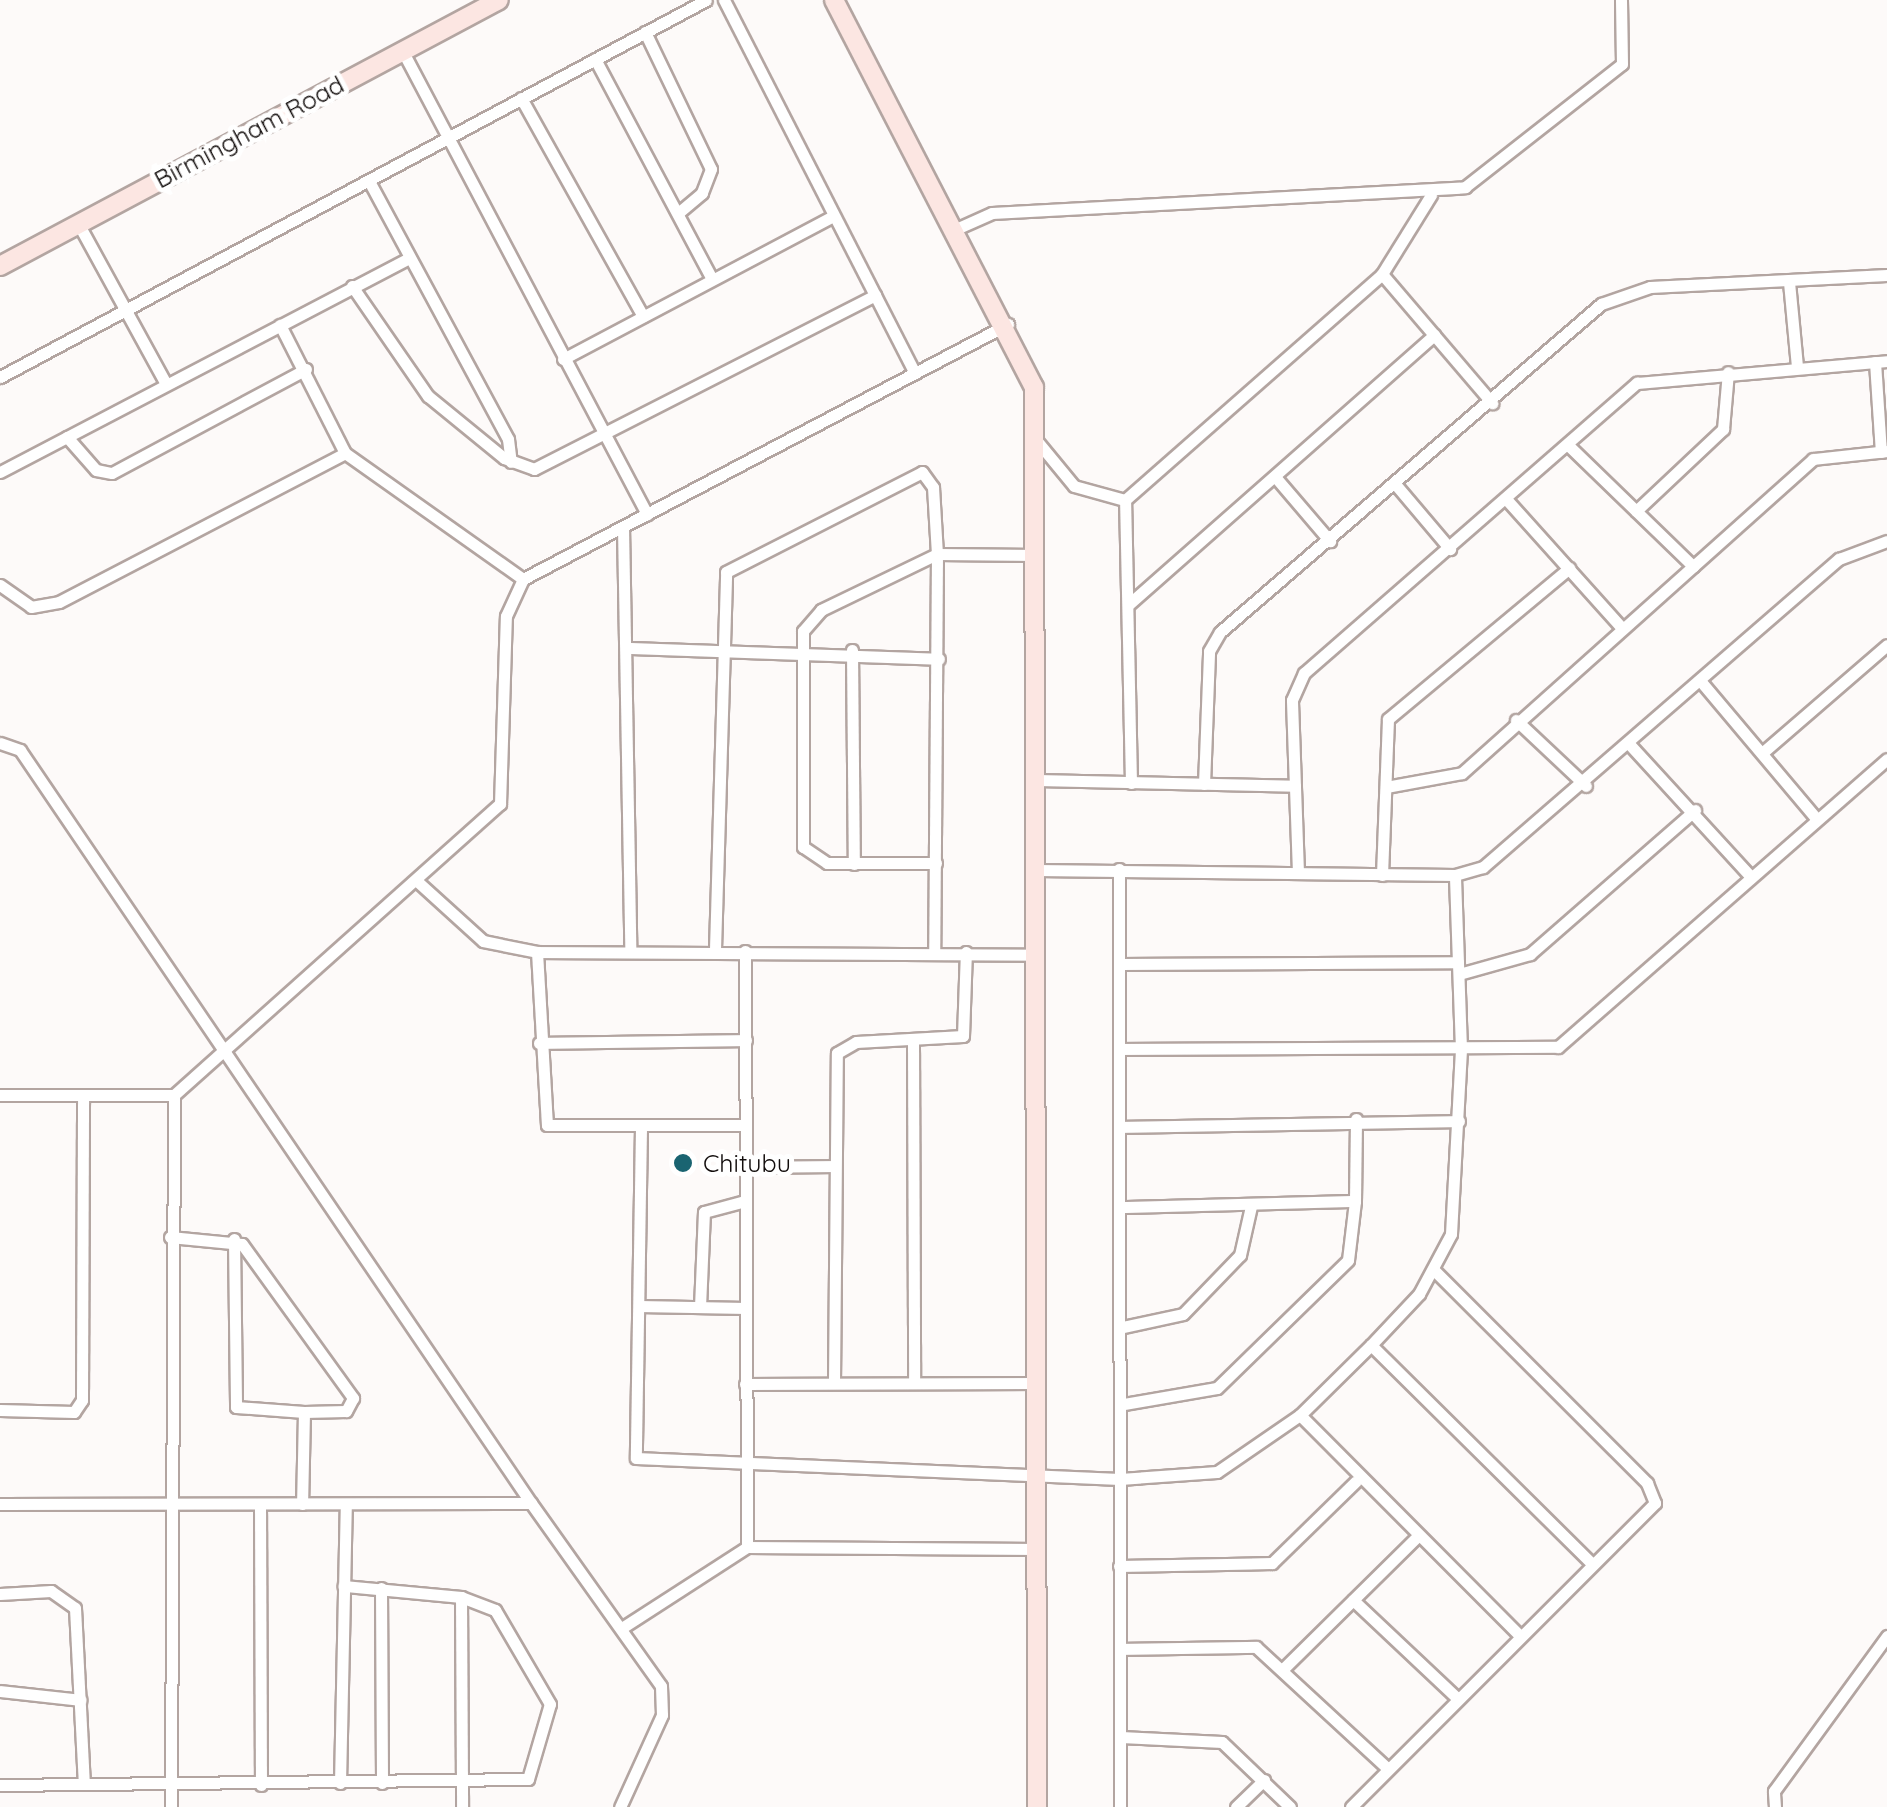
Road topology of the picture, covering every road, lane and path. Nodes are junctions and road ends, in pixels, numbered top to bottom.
1 (499, 0) edge
2 (706, 0) edge
3 (724, 0) edge
4 (834, 0) edge
5 (1621, 0) edge
6 (645, 32) junction
7 (402, 50) junction
8 (595, 59) junction
9 (522, 98) junction
10 (447, 138) junction
11 (369, 181) junction
12 (1431, 194) junction
13 (679, 212) junction
14 (834, 216) junction
15 (79, 225) junction
16 (956, 229) junction
17 (409, 258) junction
18 (0, 266) edge
19 (1382, 274) junction
20 (1887, 275) edge
21 (712, 279) junction
22 (1788, 282) junction
23 (352, 286) junction
24 (876, 295) junction
25 (125, 311) junction
26 (643, 316) junction
27 (1008, 324) junction
28 (280, 325) junction
29 (1434, 335) junction
30 (562, 359) junction
31 (1881, 361) edge
32 (1797, 366) junction
33 (306, 368) junction
34 (1728, 372) junction
35 (916, 373) junction
36 (0, 377) edge
37 (166, 384) junction
38 (1492, 403) junction
39 (67, 438) junction
40 (606, 438) junction
41 (1037, 441) junction
42 (1569, 446) junction
43 (1884, 451) edge
44 (345, 453) junction
45 (511, 462) junction
46 (0, 472) edge
47 (1276, 479) junction
48 (1396, 485) junction
49 (1125, 500) junction
50 (1508, 500) junction
51 (1636, 511) junction
52 (647, 514) junction
53 (623, 527) junction
54 (1330, 541) junction
55 (1887, 541) edge
56 (1450, 549) junction
57 (937, 554) junction
58 (1037, 554) junction
59 (1693, 566) junction
60 (1569, 568) junction
61 (523, 579) junction
62 (0, 585) edge
63 (1129, 604) junction
64 (1622, 628) junction
65 (719, 644) junction
66 (1887, 645) edge
67 (629, 648) junction
68 (852, 650) junction
69 (798, 651) junction
70 (939, 659) junction
71 (1702, 684) junction
72 (1516, 720) junction
73 (0, 742) edge
74 (1631, 746) junction
75 (1762, 753) junction
76 (1887, 759) edge
77 (1037, 780) junction
78 (1131, 783) junction
79 (1204, 784) junction
80 (1296, 786) junction
81 (1586, 786) junction
82 (1386, 788) junction
83 (1695, 810) junction
84 (1816, 818) junction
85 (936, 862) junction
86 (854, 864) junction
87 (1120, 869) junction
88 (1036, 870) junction
89 (1298, 873) junction
90 (1382, 874) junction
91 (1455, 875) junction
92 (1750, 877) junction
93 (418, 882) junction
94 (630, 946) junction
95 (715, 949) junction
96 (744, 951) junction
97 (537, 952) junction
98 (934, 952) junction
99 (966, 952) junction
100 (1036, 955) junction
101 (1120, 964) junction
102 (1459, 968) junction
103 (746, 1040) junction
104 (539, 1042) junction
105 (913, 1044) junction
106 (226, 1046) junction
107 (1121, 1049) junction
108 (1461, 1049) junction
109 (0, 1095) edge
110 (174, 1095) junction
111 (82, 1096) junction
112 (1356, 1119) junction
113 (1458, 1121) junction
114 (744, 1125) junction
115 (641, 1127) junction
116 (1122, 1127) junction
117 (832, 1166) junction
118 (746, 1167) junction
119 (1355, 1201) junction
120 (746, 1202) junction
121 (1251, 1206) junction
122 (1122, 1207) junction
123 (170, 1237) junction
124 (234, 1239) junction
125 (1434, 1270) junction
126 (639, 1306) junction
127 (700, 1307) junction
128 (746, 1308) junction
129 (1123, 1327) junction
130 (1371, 1345) junction
131 (834, 1382) junction
132 (914, 1382) junction
133 (1037, 1382) junction
134 (745, 1384) junction
135 (1124, 1404) junction
136 (0, 1410) edge
137 (304, 1412) junction
138 (1300, 1415) junction
139 (747, 1465) junction
140 (1037, 1474) junction
141 (1120, 1478) junction
142 (1356, 1481) junction
143 (531, 1503) junction
144 (0, 1504) edge
145 (170, 1504) junction
146 (260, 1504) junction
147 (302, 1504) junction
148 (346, 1504) junction
149 (1417, 1538) junction
150 (747, 1546) junction
151 (1038, 1550) junction
152 (1590, 1562) junction
153 (1119, 1566) junction
154 (344, 1586) junction
155 (381, 1588) junction
156 (0, 1594) edge
157 (461, 1597) junction
158 (1354, 1600) junction
159 (625, 1626) junction
160 (1519, 1635) junction
161 (1887, 1636) edge
162 (1122, 1649) junction
163 (1284, 1668) junction
164 (0, 1692) edge
165 (1458, 1699) junction
166 (82, 1700) junction
167 (1121, 1738) junction
168 (1387, 1768) junction
169 (1264, 1780) junction
170 (340, 1783) junction
171 (382, 1783) junction
172 (84, 1784) junction
173 (461, 1784) junction
174 (0, 1785) edge
175 (171, 1785) junction
176 (262, 1785) junction
177 (171, 1807) edge
178 (462, 1807) edge
179 (620, 1807) edge
180 (1037, 1807) edge
181 (1120, 1807) edge
182 (1236, 1807) edge
183 (1290, 1807) edge
184 (1351, 1807) edge
185 (1774, 1807) edge

1 - 7 street, Birmingham Road
2 - 6 street
3 - 14 street
4 - 16 street
5 - 12 street
6 - 8 street
6 - 13 street
7 - 10 street
7 - 15 street, Birmingham Road
8 - 9 street
8 - 13 street
9 - 10 street
9 - 26 street
10 - 11 street
10 - 30 street
11 - 17 street
11 - 25 street
12 - 16 street
12 - 19 street
13 - 21 street
14 - 21 street
14 - 24 street
15 - 18 street, Birmingham Road
15 - 25 street
16 - 27 street
17 - 23 street
17 - 45 street
19 - 29 street
19 - 49 street
20 - 22 street
21 - 26 street
22 - 32 street
22 - 38 street
23 - 28 street
23 - 45 street
24 - 35 street
24 - 40 street
25 - 36 street
25 - 37 street
26 - 30 street
27 - 35 street
27 - 41 street
28 - 33 street
28 - 37 street
29 - 38 street
29 - 47 street
30 - 40 street
31 - 32 street
31 - 43 street
32 - 34 street
33 - 39 street
33 - 44 street
34 - 42 street
34 - 51 street
35 - 52 street
37 - 39 street
38 - 48 street
39 - 46 street
40 - 45 street
40 - 52 street
41 - 49 street
41 - 58 street
42 - 50 street
42 - 51 street
43 - 59 street
44 - 61 street
44 - 62 street
47 - 54 street
47 - 63 street
48 - 54 street
48 - 56 street
49 - 63 street
50 - 56 street
50 - 60 street
51 - 59 street
52 - 53 street
53 - 61 street
53 - 67 street
54 - 79 street
55 - 71 street
56 - 80 street
57 - 58 street
57 - 65 street
57 - 69 street
57 - 70 street
58 - 77 street
59 - 64 street
60 - 64 street
60 - 82 street
61 - 93 street
63 - 78 street
64 - 72 street
65 - 67 street
65 - 69 street
65 - 95 street
66 - 75 street
67 - 94 street
68 - 69 street
68 - 70 street
68 - 86 street
69 - 86 street
70 - 85 street
71 - 74 street
71 - 75 street
72 - 81 street
72 - 82 street
73 - 106 street
74 - 81 street
74 - 83 street
75 - 84 street
76 - 84 street
77 - 78 street
77 - 88 street
78 - 79 street
79 - 80 street
80 - 89 street
81 - 91 street
82 - 90 street
83 - 92 street
83 - 102 street
84 - 92 street
85 - 86 street
85 - 98 street
87 - 88 street
87 - 89 street
87 - 101 street
88 - 100 street
89 - 90 street
90 - 91 street
91 - 102 street
92 - 108 street
93 - 97 street
93 - 106 street
94 - 95 street
94 - 97 street
95 - 96 street
96 - 98 street
96 - 103 street
97 - 104 street
98 - 99 street
99 - 100 street
99 - 105 street
100 - 133 street
101 - 102 street
101 - 107 street
102 - 108 street
103 - 104 street
103 - 114 street
104 - 115 street
105 - 117 street
105 - 132 street
106 - 110 street
106 - 143 street
107 - 108 street
107 - 116 street
108 - 113 street
109 - 111 street
110 - 111 street
110 - 123 street
111 - 136 street
112 - 113 street
112 - 116 street
112 - 119 street
113 - 125 street
114 - 115 street
114 - 118 street
115 - 126 street
116 - 122 street
117 - 118 street
117 - 131 street
118 - 120 street
119 - 121 street
119 - 135 street
120 - 127 street
120 - 128 street
121 - 122 street
121 - 129 street
122 - 129 street
123 - 124 street
123 - 145 street
124 - 137 street
124 - 137 street
125 - 130 street
125 - 152 street
126 - 127 street
126 - 139 street
127 - 128 street
128 - 134 street
129 - 135 street
130 - 138 street
130 - 152 street
131 - 132 street
131 - 134 street
132 - 133 street
133 - 140 street
134 - 139 street
135 - 141 street
137 - 147 street
138 - 141 street
138 - 142 street
139 - 140 street
139 - 150 street
140 - 141 street
140 - 151 street
141 - 153 street
142 - 149 street
142 - 153 street
143 - 148 street
143 - 159 street
144 - 145 street
145 - 146 street
145 - 175 street
146 - 147 street
146 - 176 street
147 - 148 street
148 - 154 street
149 - 158 street
149 - 160 street
150 - 151 street
150 - 159 street
151 - 180 street
152 - 160 street
153 - 162 street
154 - 155 street
154 - 170 street
155 - 157 street
155 - 171 street
156 - 166 street
157 - 173 street
157 - 173 street
158 - 163 street
158 - 165 street
159 - 179 street
160 - 165 street
161 - 185 street
162 - 163 street
162 - 167 street
163 - 168 street
164 - 166 street
165 - 168 street
166 - 172 street
167 - 169 street
167 - 181 street
168 - 184 street
169 - 182 street
169 - 183 street
170 - 171 street
170 - 176 street
171 - 173 street
172 - 174 street
172 - 175 street
173 - 178 street
175 - 176 street
175 - 177 street

